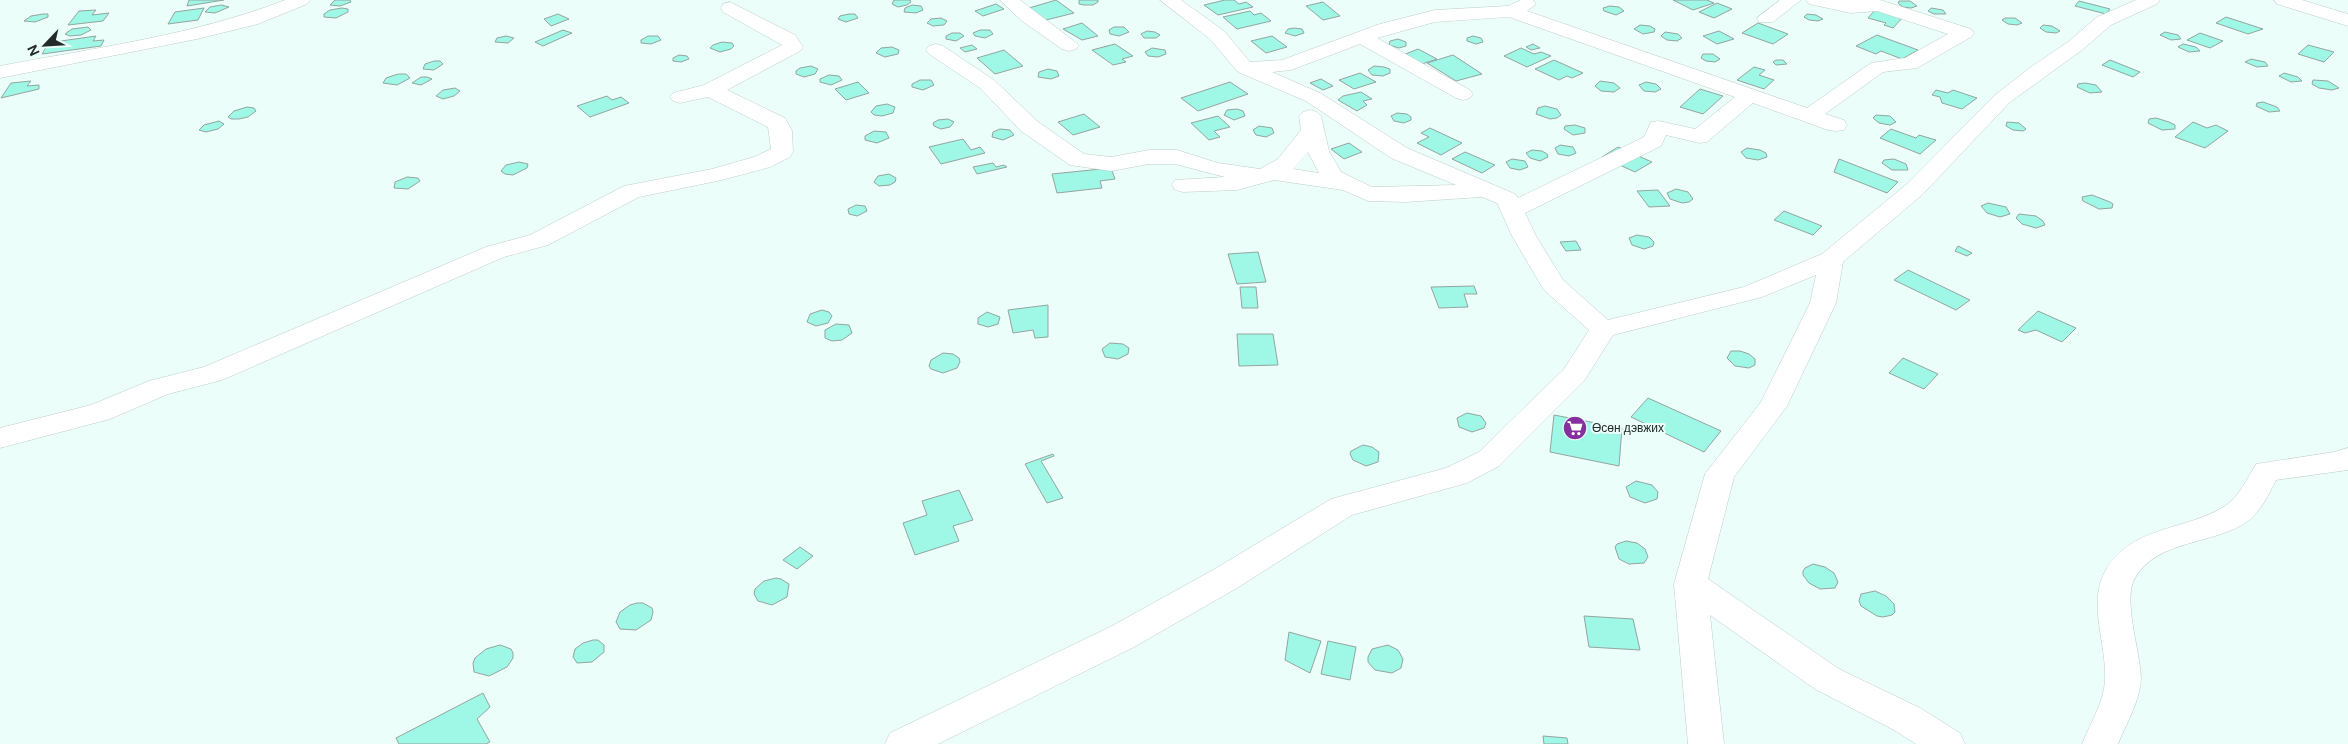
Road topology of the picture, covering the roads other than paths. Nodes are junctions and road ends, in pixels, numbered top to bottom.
1 (301, 0) edge
2 (1008, 0) edge
3 (1169, 0) edge
4 (1535, 0) edge
5 (1792, 0) edge
6 (1814, 0) edge
7 (2151, 0) edge
8 (2283, 0) edge
9 (1419, 5) dead end
10 (730, 8) dead end
11 (1511, 11) junction
12 (1435, 16) junction
13 (1766, 18) dead end
14 (2348, 20) edge
15 (1361, 37) junction
16 (1069, 45) dead end
17 (936, 50) dead end
18 (1245, 68) junction
19 (0, 72) edge
20 (1285, 84) junction
21 (711, 90) junction
22 (1464, 94) dead end
23 (680, 97) dead end
24 (1809, 116) junction
25 (1836, 125) dead end
26 (1312, 130) junction
27 (1266, 175) junction
28 (1347, 184) junction
29 (1182, 186) dead end
30 (1490, 191) junction
31 (1512, 210) junction
32 (1831, 259) junction
33 (1603, 328) junction
34 (0, 438) edge
35 (2348, 458) edge
36 (1690, 584) junction
37 (903, 744) edge
38 (1706, 744) edge
39 (1947, 744) edge
40 (2100, 744) edge

1 - 19 street
2 - 16 street
3 - 18 street
4 - 11 street
5 - 13 street
6 - 24 street
7 - 32 street
8 - 14 street
9 - 12 street
10 - 21 street
11 - 12 street
11 - 24 street
12 - 15 street
15 - 18 street
15 - 22 street
17 - 27 street
18 - 20 street
20 - 26 street
20 - 30 street
21 - 23 street
21 - 34 street
24 - 25 street
24 - 31 street
26 - 27 street
26 - 28 street
27 - 28 street
27 - 29 street
28 - 30 street
30 - 31 street
31 - 33 street
32 - 33 street
32 - 36 street
33 - 37 street
35 - 40 street
36 - 38 street
36 - 39 street

